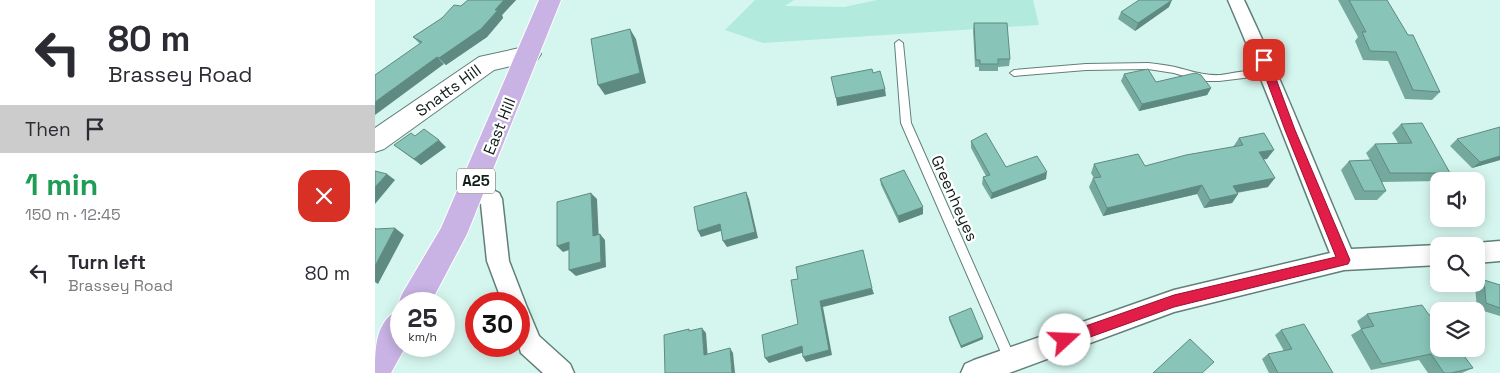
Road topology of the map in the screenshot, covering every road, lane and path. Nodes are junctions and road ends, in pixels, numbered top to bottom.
1 (550, 0) edge
2 (1236, 0) edge
3 (899, 43) dead end
4 (529, 54) junction
5 (1014, 73) dead end
6 (1271, 75) junction
7 (375, 142) edge
8 (473, 189) junction
9 (1500, 251) edge
10 (1485, 252) edge
11 (1430, 255) edge
12 (1344, 260) junction
13 (420, 292) edge
14 (510, 292) edge
15 (390, 343) edge
16 (530, 344) edge
17 (1010, 360) junction
18 (375, 370) edge
19 (561, 373) edge
20 (974, 373) edge

1 - 4 main road, A25
2 - 6 street
3 - 17 lane, Greenheyes
4 - 7 street, Snatts Hill
4 - 8 main road, East Hill / A25
5 - 6 lane
6 - 12 street
8 - 13 main road, East Hill / A25
8 - 14 street
9 - 10 street
11 - 12 street
12 - 17 street
15 - 18 main road
16 - 19 street
17 - 20 street

